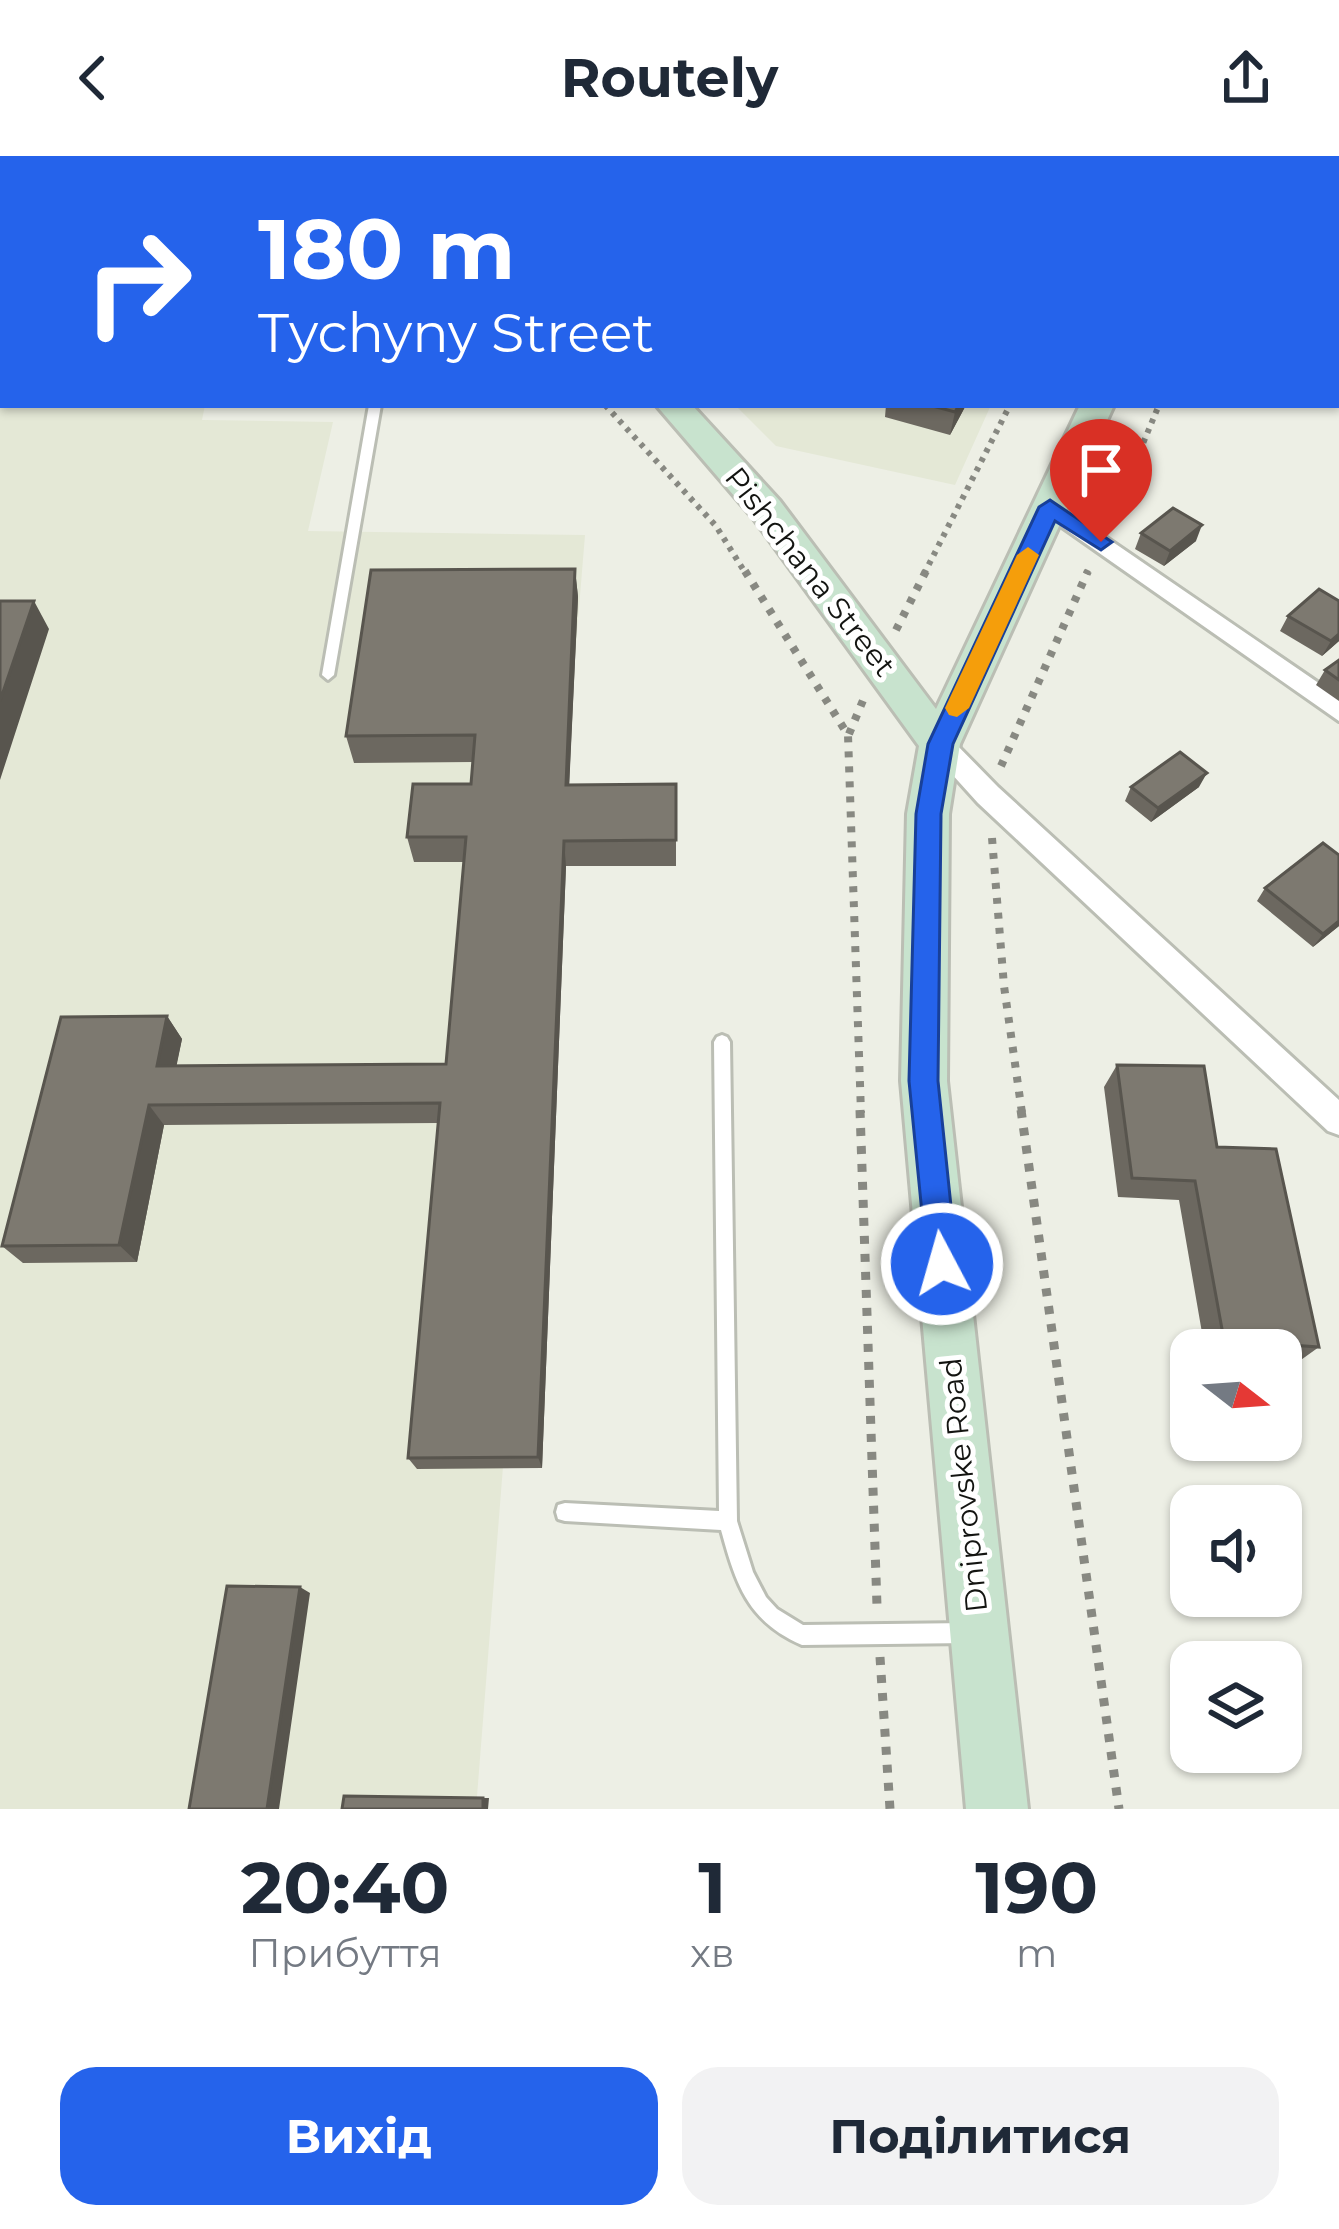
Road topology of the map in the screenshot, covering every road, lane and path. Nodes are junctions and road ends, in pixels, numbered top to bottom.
1 (374, 408) edge
2 (608, 408) edge
3 (676, 408) edge
4 (1008, 408) edge
5 (1096, 408) edge
6 (1158, 408) edge
7 (1050, 507) junction
8 (1101, 542) junction
9 (881, 659) junction
10 (328, 675) dead end
11 (1339, 711) edge
12 (848, 735) junction
13 (940, 744) junction
14 (988, 796) junction
15 (722, 1042) dead end
16 (1339, 1121) edge
17 (565, 1512) dead end
18 (728, 1521) junction
19 (978, 1633) junction
20 (879, 1638) junction
21 (890, 1809) edge
22 (997, 1809) edge
23 (1119, 1809) edge

1 - 10 lane
2 - 12 path
3 - 9 street, Pishchana Street
4 - 9 path
5 - 7 street, Dniprovske Road
6 - 8 path
7 - 8 street
7 - 13 street, Dniprovske Road
8 - 11 street
8 - 14 path
9 - 12 path
9 - 13 street, Pishchana Street
12 - 20 path
13 - 14 street
13 - 19 street, Dniprovske Road
14 - 16 street
14 - 23 path
15 - 18 lane
17 - 18 lane
18 - 20 lane
19 - 20 lane
19 - 22 street, Dniprovske Road
20 - 21 path

